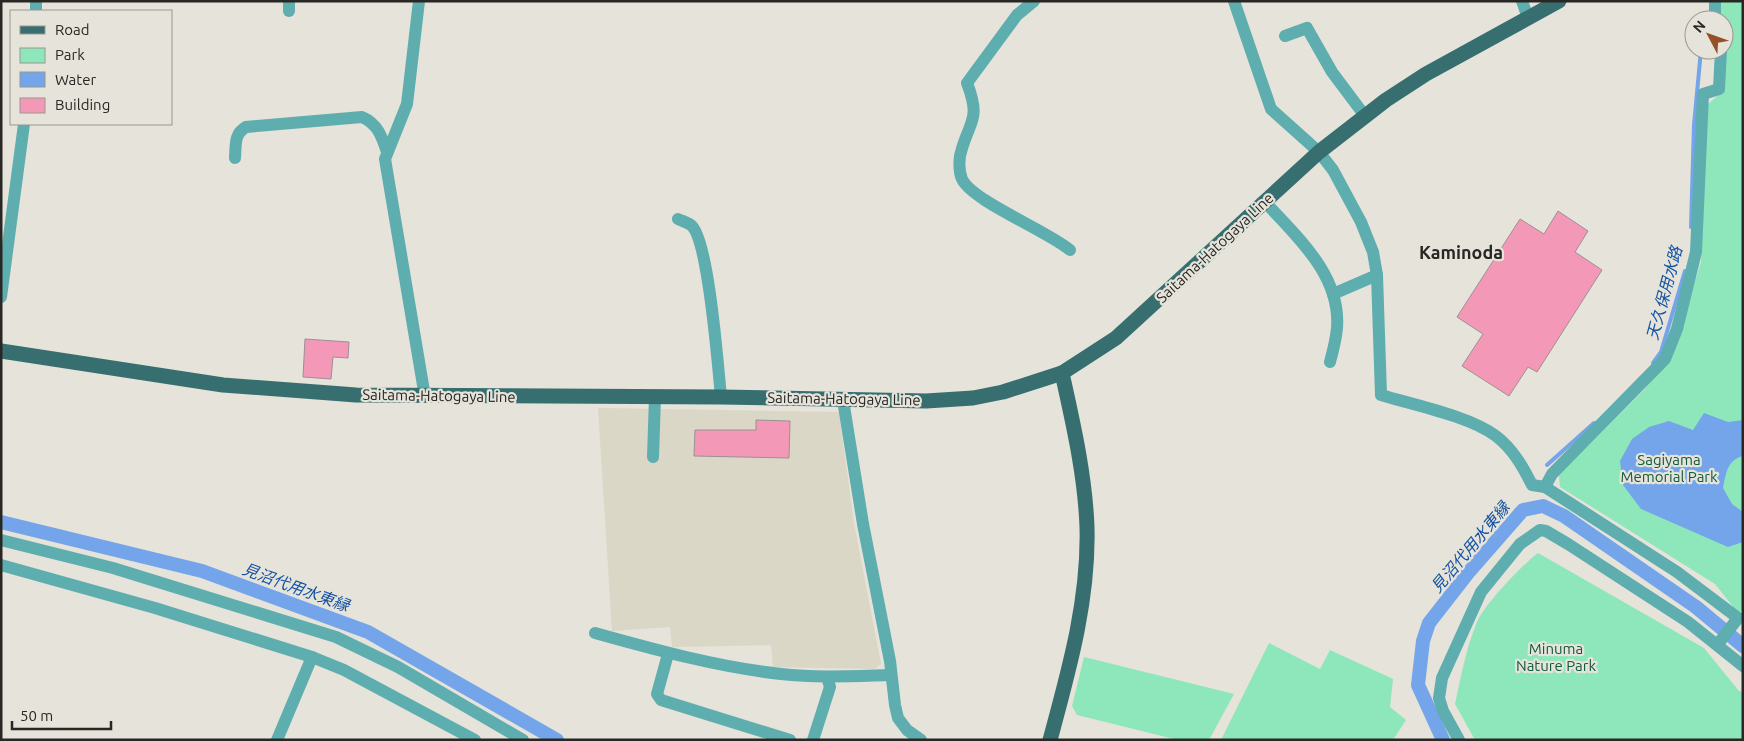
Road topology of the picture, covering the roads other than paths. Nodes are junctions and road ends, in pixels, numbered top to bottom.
1 (419, 1) edge
2 (1034, 1) edge
3 (1234, 1) edge
4 (1522, 1) edge
5 (1559, 1) edge
6 (1528, 18) junction
7 (1285, 36) dead end
8 (1720, 60) edge
9 (1365, 116) junction
10 (24, 125) edge
11 (387, 152) junction
12 (1319, 152) junction
13 (235, 158) dead end
14 (1265, 202) junction
15 (678, 219) dead end
16 (1070, 250) dead end
17 (1377, 275) junction
18 (1333, 294) junction
19 (1, 297) edge
20 (1, 351) edge
21 (1330, 362) dead end
22 (1062, 373) junction
23 (425, 397) junction
24 (655, 397) junction
25 (721, 397) junction
26 (843, 400) junction
27 (653, 457) dead end
28 (1546, 487) junction
29 (1, 540) edge
30 (2, 567) edge
31 (1739, 619) edge
32 (595, 633) dead end
33 (1720, 641) junction
34 (668, 654) junction
35 (312, 657) junction
36 (1743, 666) edge
37 (891, 675) junction
38 (828, 677) junction
39 (277, 740) edge
40 (475, 740) edge
41 (523, 740) edge
42 (790, 740) edge
43 (813, 740) edge
44 (921, 740) edge
45 (1050, 740) edge
46 (1458, 740) edge

1 - 11 street
2 - 16 street
3 - 12 street
4 - 6 street
5 - 6 main road, Saitama-Hatogaya Line
6 - 9 main road, Saitama-Hatogaya Line
7 - 9 street
8 - 28 street
9 - 12 main road, Saitama-Hatogaya Line
10 - 19 street
11 - 13 street
11 - 23 street
12 - 14 main road, Saitama-Hatogaya Line
12 - 17 street
14 - 18 street
14 - 22 main road, Saitama-Hatogaya Line
15 - 25 street
17 - 18 street
17 - 28 street
18 - 21 street
20 - 23 main road, Saitama-Hatogaya Line
22 - 26 main road, Saitama-Hatogaya Line
22 - 45 main road
23 - 24 main road, Saitama-Hatogaya Line
24 - 25 main road, Saitama-Hatogaya Line
24 - 27 street
25 - 26 main road, Saitama-Hatogaya Line
26 - 37 street
28 - 31 street
29 - 41 street
30 - 35 street
31 - 33 street
32 - 34 street
33 - 36 street
33 - 46 street
34 - 38 street
34 - 42 street
35 - 39 street
35 - 40 street
37 - 38 street
37 - 44 street
38 - 43 street

